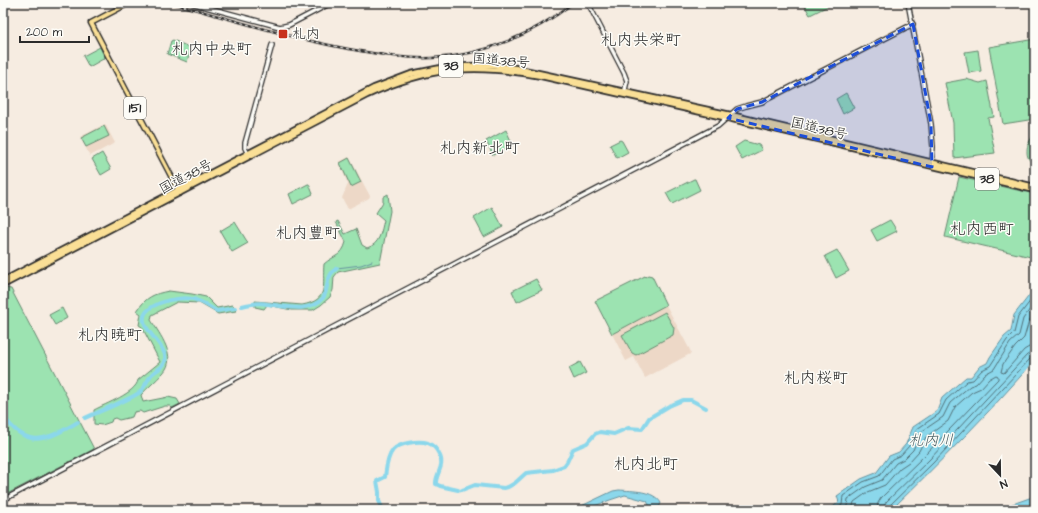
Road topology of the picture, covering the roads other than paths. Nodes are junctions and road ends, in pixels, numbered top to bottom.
1 (129, 3) edge
2 (191, 3) edge
3 (331, 3) edge
4 (908, 3) edge
5 (588, 4) edge
6 (913, 24) junction
7 (272, 45) dead end
8 (625, 94) junction
9 (729, 117) junction
10 (248, 155) junction
11 (932, 165) junction
12 (939, 167) junction
13 (1035, 187) edge
14 (1035, 190) edge
15 (179, 192) junction
16 (3, 281) edge
17 (3, 285) edge
18 (3, 500) edge

1 - 15 main road, 151
2 - 3 street
4 - 6 street
5 - 8 street
6 - 9 street
6 - 11 street
7 - 10 street
8 - 9 highway, 国道38号 / 38
8 - 10 highway, 国道38号 / 38
9 - 11 highway, 国道38号 / 38
9 - 18 street
10 - 15 highway, 国道38号 / 38
11 - 12 highway, 国道38号 / 38
12 - 13 highway, 国道38号 / 38
12 - 14 highway, 国道38号 / 38
15 - 16 highway, 国道38号 / 38
15 - 17 highway, 国道38号 / 38

